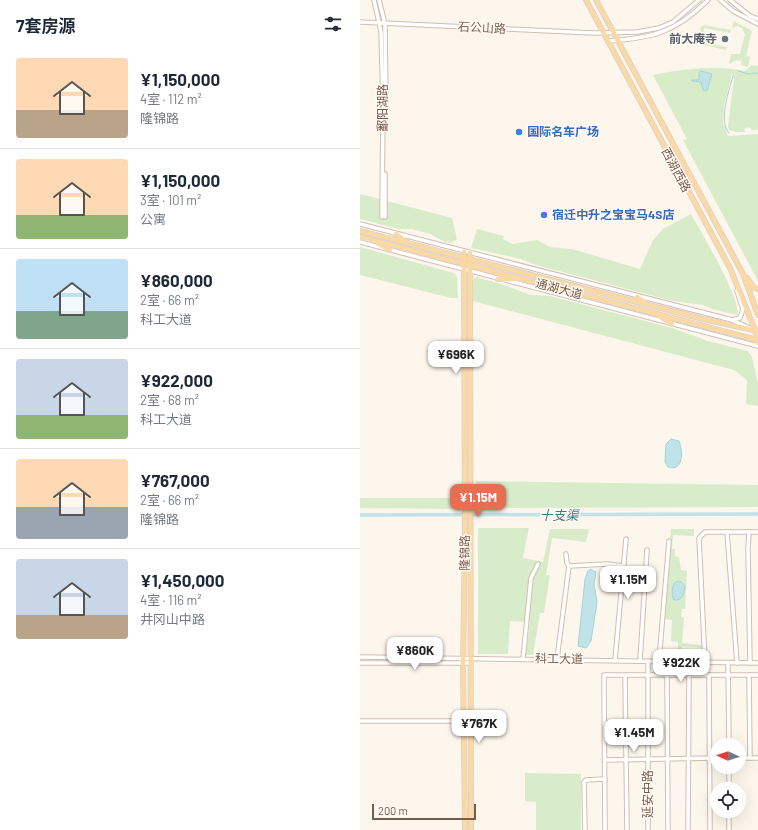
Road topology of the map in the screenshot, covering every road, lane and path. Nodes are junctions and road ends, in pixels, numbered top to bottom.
1 (374, 0) edge
2 (379, 0) edge
3 (586, 0) edge
4 (596, 0) edge
5 (698, 0) edge
6 (708, 0) edge
7 (720, 0) edge
8 (730, 0) edge
9 (758, 19) edge
10 (360, 22) edge
11 (383, 24) junction
12 (758, 24) edge
13 (604, 33) junction
14 (614, 33) junction
15 (617, 40) junction
16 (608, 41) junction
17 (384, 217) dead end
18 (360, 224) edge
19 (360, 231) edge
20 (396, 234) junction
21 (360, 237) edge
22 (370, 239) junction
23 (360, 242) edge
24 (410, 244) junction
25 (390, 250) junction
26 (464, 252) junction
27 (470, 253) junction
28 (464, 257) junction
29 (470, 259) junction
30 (464, 264) junction
31 (470, 266) junction
32 (464, 270) junction
33 (470, 271) junction
34 (741, 271) junction
35 (498, 279) junction
36 (521, 279) junction
37 (736, 280) junction
38 (758, 289) edge
39 (637, 296) junction
40 (649, 305) junction
41 (653, 313) junction
42 (758, 315) edge
43 (732, 320) junction
44 (672, 324) junction
45 (757, 329) edge
46 (758, 341) edge
47 (758, 346) edge
48 (467, 499) junction
49 (727, 532) junction
50 (749, 532) junction
51 (758, 532) edge
52 (467, 536) junction
53 (626, 539) dead end
54 (669, 541) dead end
55 (647, 550) dead end
56 (566, 554) dead end
57 (538, 564) dead end
58 (569, 566) junction
59 (624, 566) junction
60 (360, 657) edge
61 (463, 658) junction
62 (470, 658) junction
63 (523, 658) junction
64 (557, 659) junction
65 (616, 660) junction
66 (640, 661) junction
67 (648, 661) junction
68 (659, 661) junction
69 (705, 662) junction
70 (360, 663) edge
71 (463, 663) junction
72 (470, 663) junction
73 (728, 663) junction
74 (737, 663) junction
75 (750, 663) junction
76 (758, 663) edge
77 (625, 675) junction
78 (648, 675) junction
79 (667, 675) junction
80 (689, 675) junction
81 (709, 675) junction
82 (728, 675) junction
83 (749, 675) junction
84 (758, 675) edge
85 (360, 721) edge
86 (464, 721) junction
87 (471, 721) junction
88 (729, 738) edge
89 (710, 758) joint
90 (746, 758) edge
91 (750, 758) junction
92 (758, 758) edge
93 (667, 759) junction
94 (689, 759) junction
95 (605, 760) junction
96 (626, 760) junction
97 (648, 760) junction
98 (710, 774) edge
99 (605, 779) junction
100 (729, 818) edge
101 (465, 830) edge
102 (471, 830) edge
103 (585, 830) edge
104 (606, 830) edge
105 (627, 830) edge
106 (648, 830) edge
107 (668, 830) edge
108 (688, 830) edge
109 (710, 830) edge
110 (730, 830) edge

1 - 11 street, 鄱阳湖路
2 - 11 street, 鄱阳湖路
3 - 13 main road, 西湖西路
4 - 14 main road, 西湖西路
5 - 14 street, 石公山路
6 - 15 street
7 - 12 street
8 - 9 street
10 - 11 street, 石公山路
11 - 13 street, 石公山路
11 - 17 street, 鄱阳湖路
13 - 14 street, 石公山路
13 - 16 main road, 西湖西路
14 - 15 main road, 西湖西路
15 - 16 street
15 - 34 main road, 西湖西路
16 - 37 main road, 西湖西路
18 - 20 street
19 - 24 main road, 通湖大道
20 - 24 main road
20 - 26 street
21 - 22 main road, 通湖大道
22 - 25 main road
22 - 30 main road, 通湖大道
23 - 25 street
24 - 28 main road, 通湖大道
25 - 32 street
26 - 27 street
26 - 28 main road, 隆锦路
27 - 29 main road, 隆锦路
27 - 39 street
28 - 29 main road, 通湖大道
28 - 30 main road, 隆锦路
29 - 31 main road, 隆锦路
29 - 40 main road, 通湖大道
30 - 31 main road, 通湖大道
30 - 32 main road, 隆锦路
31 - 33 main road, 隆锦路
31 - 36 main road, 通湖大道
32 - 33 street
32 - 48 main road, 隆锦路
33 - 35 street
33 - 48 main road, 隆锦路
34 - 38 main road
34 - 42 main road, 西湖西路
35 - 36 main road
35 - 44 street
36 - 41 main road, 通湖大道
37 - 43 street
37 - 45 main road, 西湖西路
39 - 40 main road
39 - 43 street
40 - 45 main road, 通湖大道
41 - 44 main road
41 - 46 main road, 通湖大道
43 - 45 street
44 - 47 street
45 - 46 main road, 西湖西路
48 - 52 main road, 隆锦路
49 - 50 street
49 - 69 street
49 - 74 street
50 - 51 street
50 - 75 street
52 - 61 main road, 隆锦路
52 - 62 main road, 隆锦路
53 - 59 street
54 - 68 street
55 - 66 street
56 - 58 street
57 - 63 street
58 - 59 street
58 - 64 street
59 - 65 street
60 - 61 street, 科工大道
61 - 62 street, 科工大道
61 - 71 main road, 隆锦路
62 - 63 street, 科工大道
62 - 72 main road, 隆锦路
63 - 64 street, 科工大道
64 - 65 street, 科工大道
65 - 66 street, 科工大道
66 - 67 street, 科工大道
67 - 68 street, 科工大道
67 - 78 street, 延安中路
68 - 69 street, 科工大道
69 - 73 street, 科工大道
70 - 71 street
71 - 72 street
71 - 86 main road, 隆锦路
72 - 87 main road, 隆锦路
73 - 74 street, 科工大道
73 - 82 street
74 - 75 street, 科工大道
75 - 76 street, 科工大道
77 - 78 street
77 - 95 street
77 - 96 street
78 - 79 street
78 - 97 street, 延安中路
79 - 80 street
79 - 93 street
80 - 81 street
80 - 94 street
81 - 82 street
81 - 89 street
82 - 83 street
82 - 88 street
83 - 84 street
83 - 91 street
85 - 86 street
86 - 87 street
86 - 101 main road, 隆锦路
87 - 102 main road, 隆锦路
89 - 94 street
90 - 91 street
91 - 92 street
93 - 94 street
93 - 97 street
93 - 107 street
94 - 108 street
95 - 96 street
95 - 99 street
96 - 97 street
96 - 105 street
97 - 106 street, 延安中路
98 - 109 street
99 - 103 street
99 - 104 street
100 - 110 street

